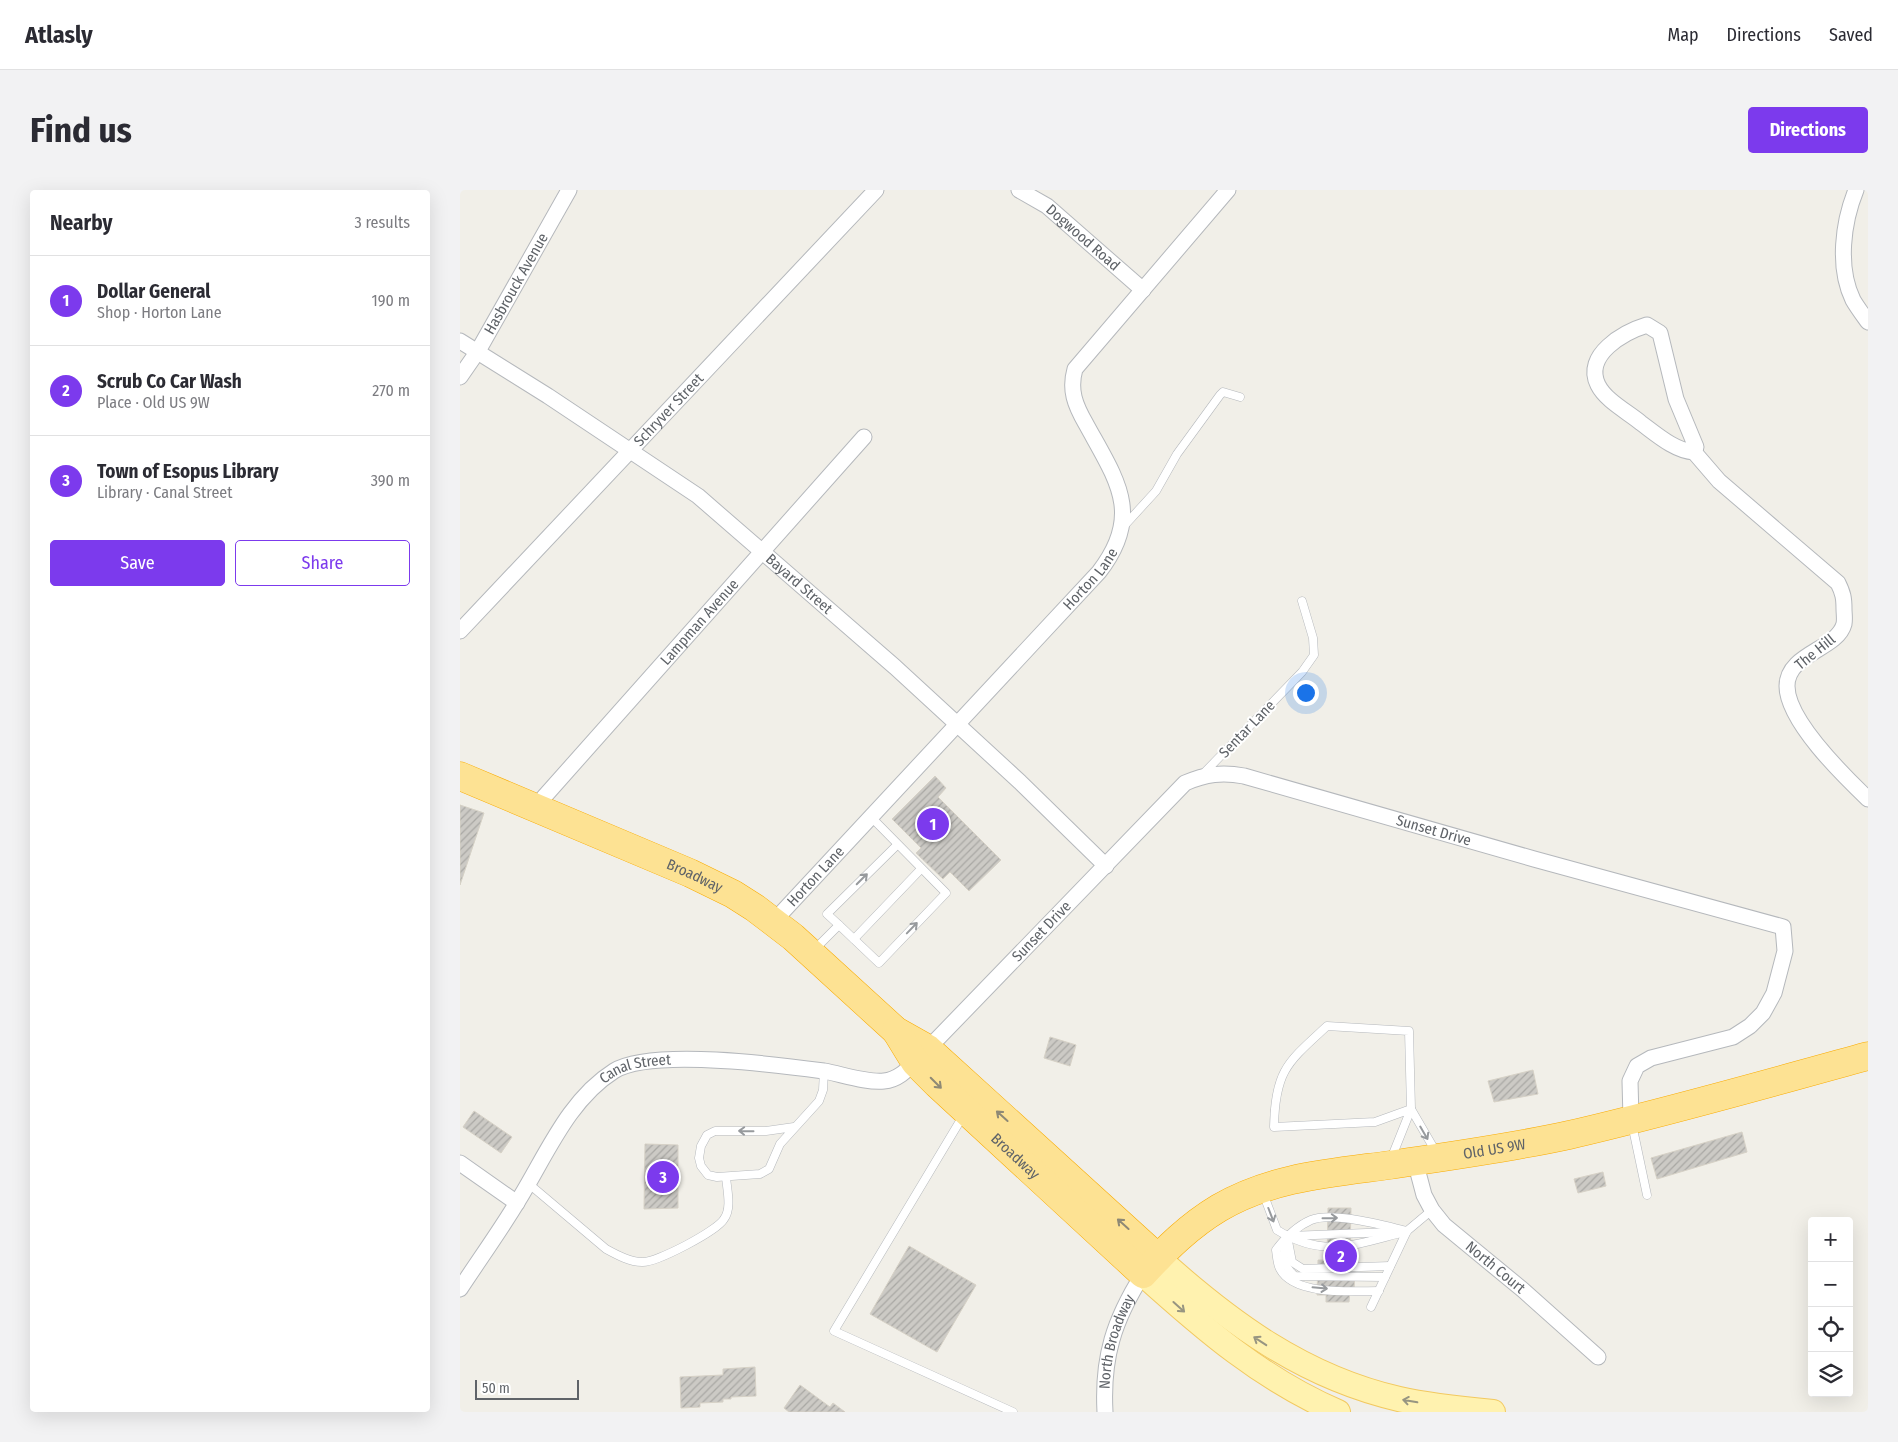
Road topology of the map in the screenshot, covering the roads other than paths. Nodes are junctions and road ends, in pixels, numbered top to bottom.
1 (569, 190) edge
2 (876, 190) edge
3 (1019, 190) edge
4 (1228, 190) edge
5 (1856, 190) edge
6 (1143, 290) junction
7 (1868, 322) edge
8 (460, 340) edge
9 (478, 351) junction
10 (460, 377) edge
11 (1240, 397) dead end
12 (864, 437) dead end
13 (630, 450) junction
14 (1694, 452) junction
15 (1122, 527) junction
16 (763, 551) junction
17 (1302, 601) dead end
18 (460, 631) edge
19 (957, 724) junction
20 (460, 776) edge
21 (1202, 776) junction
22 (1868, 799) edge
23 (538, 809) junction
24 (871, 817) junction
25 (897, 844) junction
26 (1106, 866) junction
27 (921, 869) junction
28 (774, 921) junction
29 (839, 925) junction
30 (854, 939) junction
31 (811, 954) junction
32 (922, 1056) junction
33 (1868, 1056) edge
34 (824, 1071) junction
35 (1410, 1108) junction
36 (965, 1112) junction
37 (1631, 1119) junction
38 (794, 1126) junction
39 (1414, 1161) junction
40 (460, 1163) edge
41 (726, 1177) junction
42 (529, 1184) junction
43 (1261, 1189) junction
44 (1647, 1195) dead end
45 (517, 1203) junction
46 (1432, 1210) junction
47 (1407, 1231) junction
48 (1287, 1236) junction
49 (1151, 1266) junction
50 (1390, 1266) junction
51 (1385, 1277) junction
52 (460, 1289) edge
53 (1379, 1291) junction
54 (1371, 1307) dead end
55 (1598, 1357) dead end
56 (1013, 1412) edge
57 (1106, 1412) edge
58 (1338, 1412) edge
59 (1493, 1412) edge

1 - 9 street, Hasbrouck Avenue
2 - 13 street, Schryver Street
3 - 6 street, Dogwood Road
4 - 6 street, Horton Lane
5 - 7 street
6 - 15 street, Horton Lane
8 - 9 street, Bayard Street
9 - 10 street, Hasbrouck Avenue
9 - 13 street, Bayard Street
11 - 15 lane
12 - 16 street, Lampman Avenue
13 - 16 street, Bayard Street
13 - 18 street, Schryver Street
14 - 14 street, The Hill
14 - 22 street, The Hill
15 - 19 street, Horton Lane
16 - 19 street, Bayard Street
16 - 23 street, Lampman Avenue
17 - 21 lane, Sentar Lane
19 - 24 street, Horton Lane
19 - 26 street, Bayard Street
20 - 23 highway, Broadway
21 - 26 street, Sunset Drive
21 - 37 street, Sunset Drive
23 - 28 highway, Broadway
24 - 25 lane
24 - 28 street, Horton Lane
25 - 27 lane
29 -> 25 lane
26 - 32 street, Sunset Drive
27 - 30 lane
30 -> 27 lane
28 - 31 highway, Broadway
29 - 30 lane
29 - 31 lane
31 - 32 highway, Broadway
32 - 34 street, Canal Street
32 -> 36 highway, Broadway
49 -> 32 highway, Broadway
33 - 37 highway, Old US 9W
34 - 38 lane
34 - 42 street, Canal Street
35 - 35 lane
35 - 39 lane
35 -> 39 lane
36 - 49 highway, Broadway
36 - 56 lane
37 - 39 highway, Old US 9W
37 - 44 lane
38 - 41 lane
38 -> 41 lane
39 - 43 highway, Old US 9W
39 - 46 street, North Court
40 - 45 street
41 - 42 lane
42 - 45 street, Canal Street
43 -> 48 lane
43 - 49 highway, Old US 9W
45 - 52 street, Canal Street
46 - 47 lane
46 - 55 street, North Court
47 - 48 lane
47 - 48 lane
48 -> 47 lane
47 - 50 lane
48 - 50 lane
48 - 51 lane
48 -> 53 lane
49 - 57 street, North Broadway
49 -> 58 main road
59 -> 49 main road
50 - 51 lane
51 - 53 lane
53 - 54 lane

